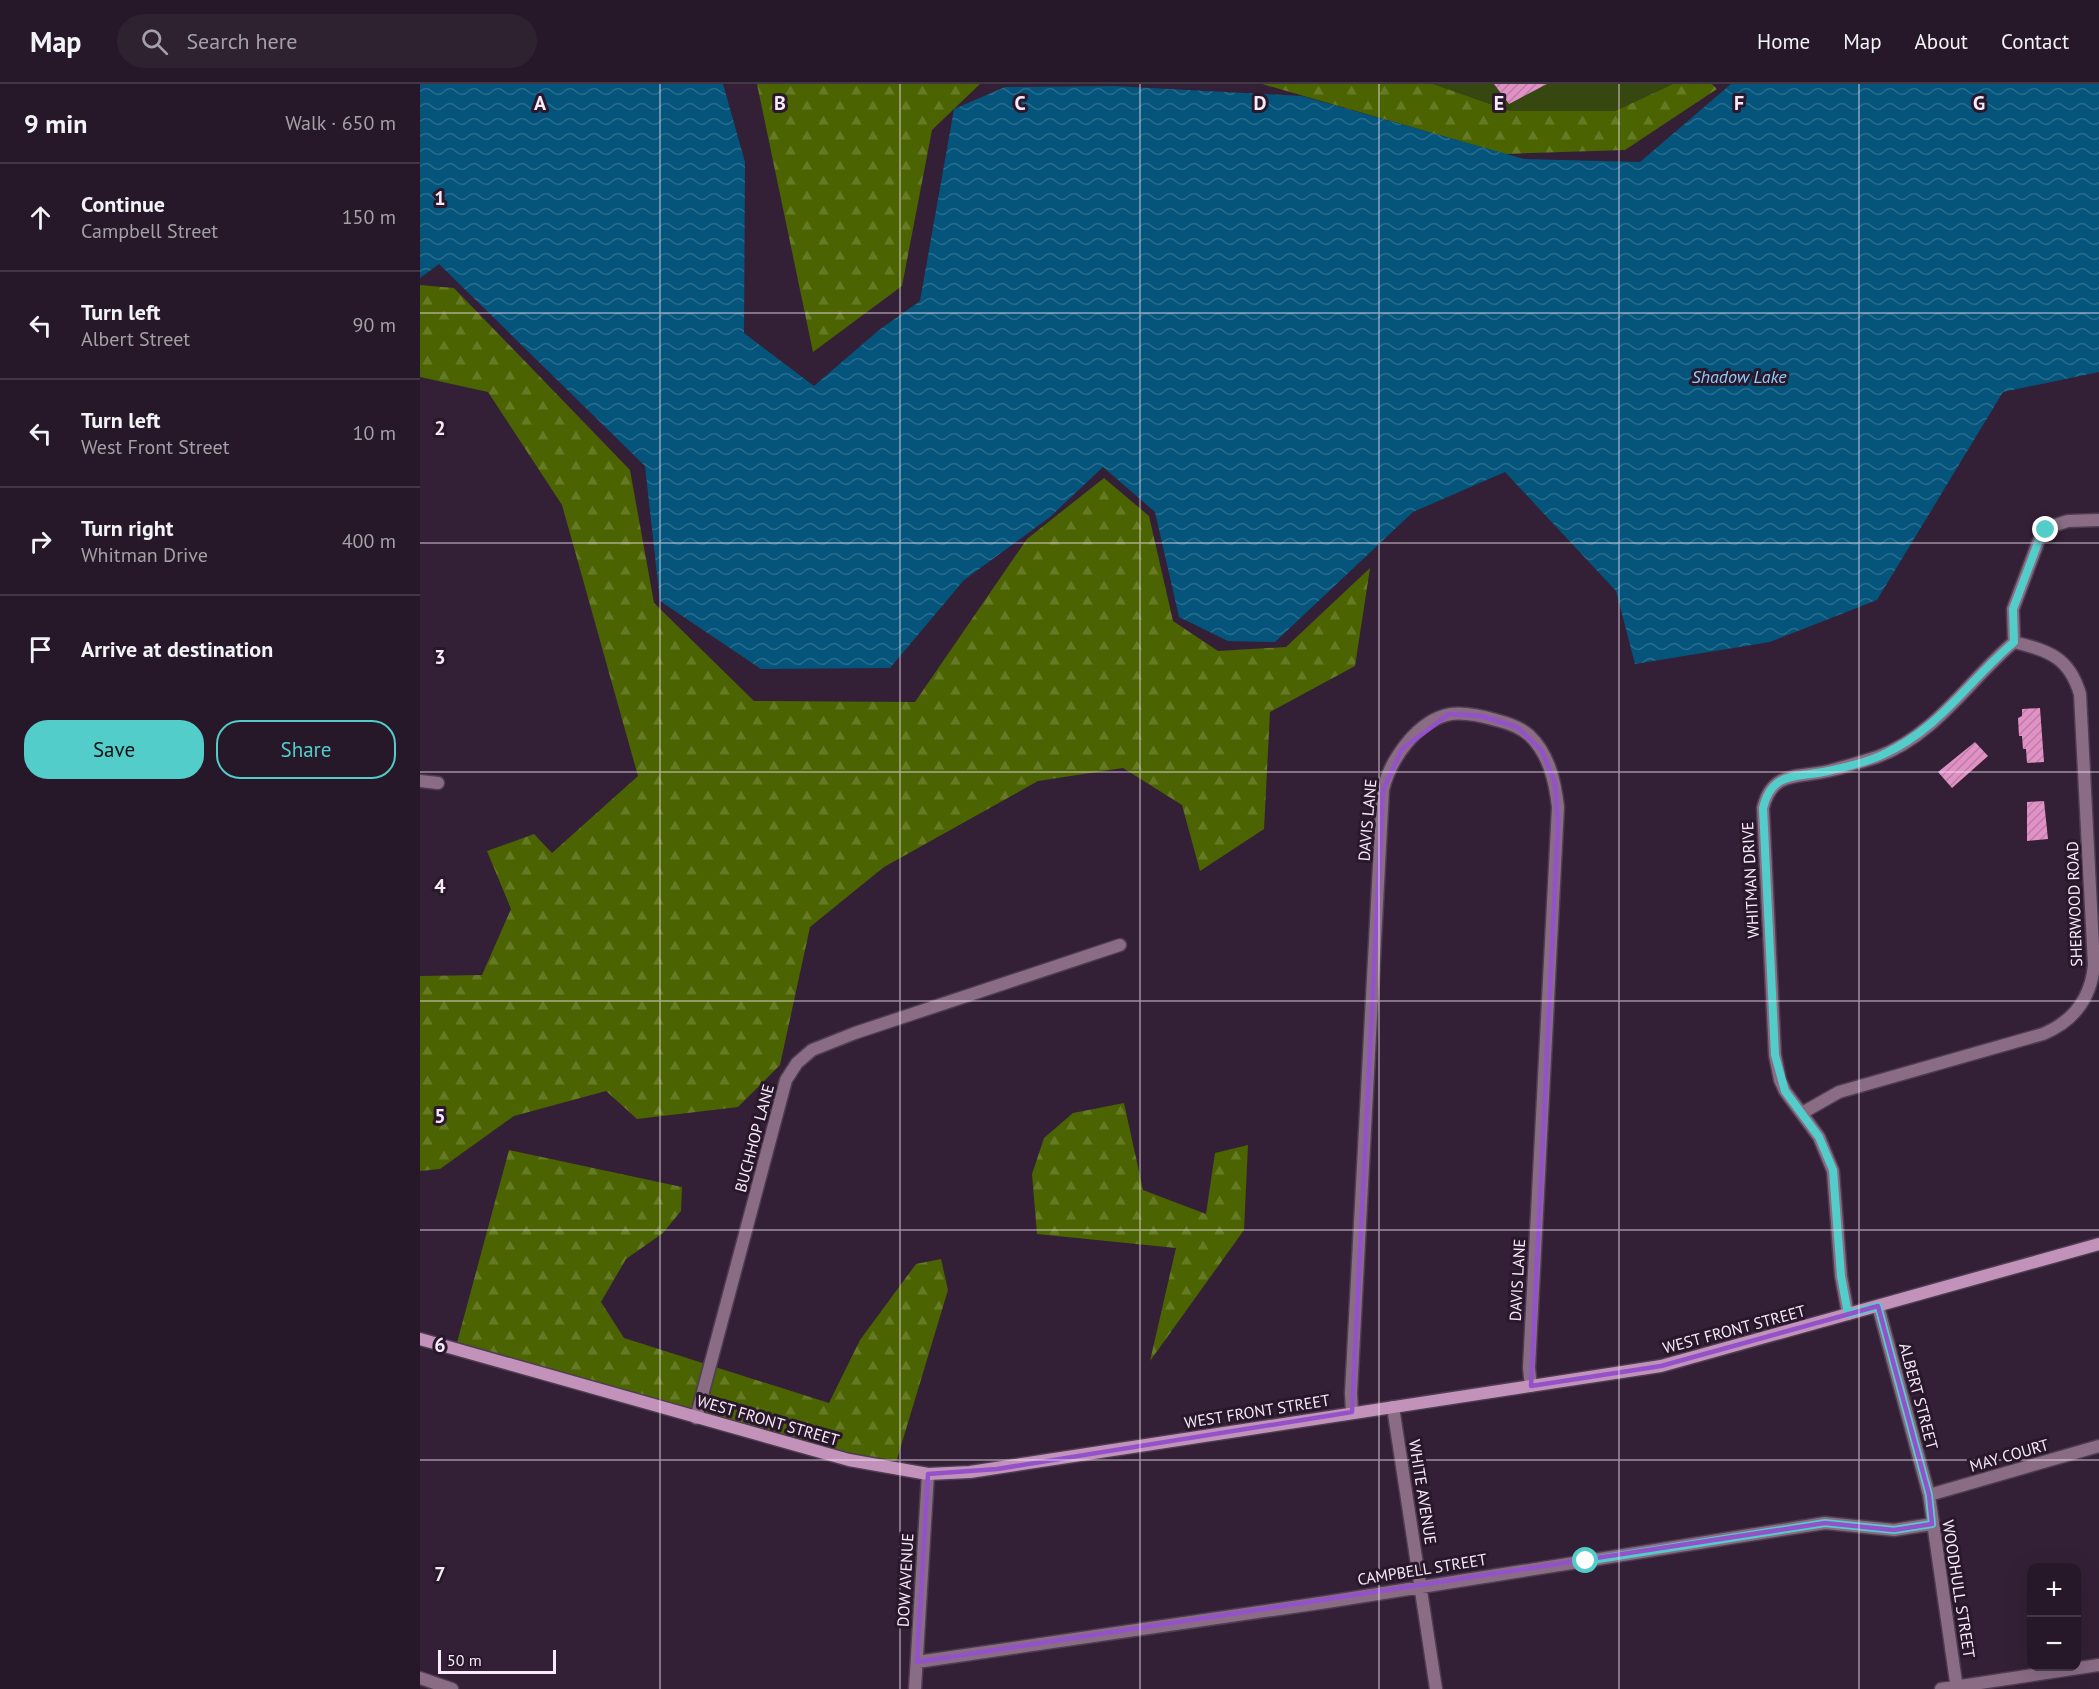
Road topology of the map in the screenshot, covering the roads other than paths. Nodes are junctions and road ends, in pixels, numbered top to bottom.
1 (2099, 520) edge
2 (2014, 642) junction
3 (420, 781) edge
4 (438, 783) dead end
5 (1120, 945) dead end
6 (1802, 1113) junction
7 (2099, 1244) edge
8 (1878, 1306) junction
9 (1848, 1314) junction
10 (420, 1339) edge
11 (1531, 1386) junction
12 (1393, 1407) junction
13 (1352, 1412) junction
14 (696, 1418) junction
15 (2099, 1446) edge
16 (928, 1474) junction
17 (1929, 1495) junction
18 (1932, 1524) junction
19 (1420, 1586) junction
20 (917, 1662) junction
21 (2099, 1665) edge
22 (420, 1678) edge
23 (1957, 1688) edge
24 (452, 1689) edge
25 (915, 1689) edge
26 (1436, 1689) edge
27 (1941, 1689) edge

1 - 2 street
2 - 6 street, WHITMAN DRIVE
2 - 6 street, SHERWOOD ROAD
3 - 4 street
5 - 14 street, BUCHHOP LANE
6 - 9 street, WHITMAN DRIVE
7 - 8 street, WEST FRONT STREET
8 - 9 street, WEST FRONT STREET
8 - 17 street, ALBERT STREET
9 - 11 street, WEST FRONT STREET
10 - 14 street, WEST FRONT STREET
11 - 12 street, WEST FRONT STREET
11 - 13 street, DAVIS LANE
12 - 13 street, WEST FRONT STREET
12 - 19 street, WHITE AVENUE
13 - 16 street, WEST FRONT STREET
14 - 16 street, WEST FRONT STREET
15 - 17 street, MAY COURT
16 - 20 street, DOW AVENUE
17 - 18 street, WOODHULL STREET
18 - 19 street, CAMPBELL STREET
18 - 23 street, WOODHULL STREET
19 - 20 street, CAMPBELL STREET
19 - 26 street, WHITE AVENUE
20 - 25 street, DOW AVENUE
21 - 23 street
22 - 24 street
23 - 27 street

